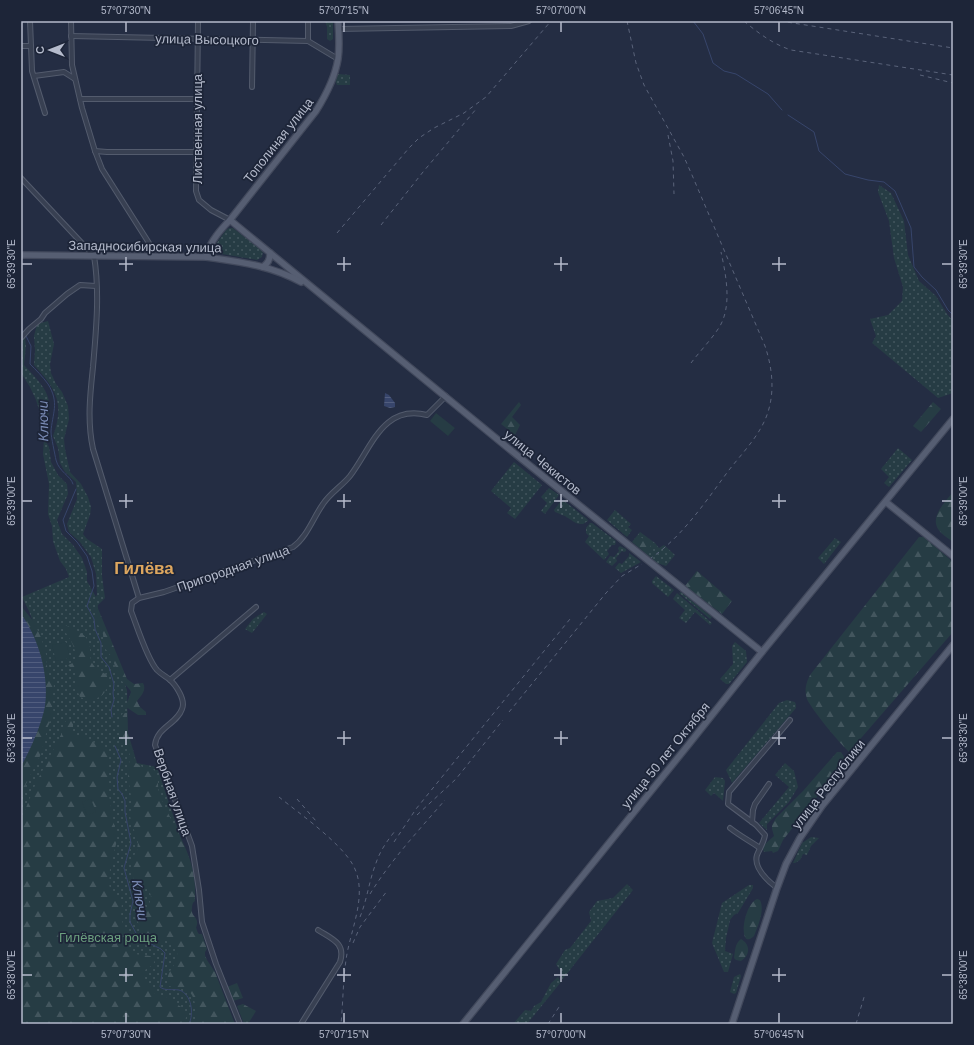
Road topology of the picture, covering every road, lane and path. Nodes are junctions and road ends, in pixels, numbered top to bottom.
1 (30, 21) edge
2 (71, 21) edge
3 (198, 21) edge
4 (253, 21) edge
5 (308, 21) edge
6 (338, 21) edge
7 (529, 21) edge
8 (338, 28) junction
9 (71, 36) junction
10 (197, 39) junction
11 (253, 40) junction
12 (308, 41) junction
13 (21, 46) edge
14 (31, 46) junction
15 (338, 59) junction
16 (34, 76) junction
17 (75, 79) junction
18 (252, 87) dead end
19 (196, 99) junction
20 (80, 100) junction
21 (45, 113) dead end
22 (95, 151) junction
23 (196, 152) junction
24 (21, 178) edge
25 (230, 220) junction
26 (270, 253) junction
27 (21, 255) edge
28 (94, 256) junction
29 (150, 256) junction
30 (206, 257) junction
31 (263, 266) junction
32 (96, 286) junction
33 (312, 288) junction
34 (21, 338) edge
35 (446, 396) junction
36 (953, 419) edge
37 (886, 502) junction
38 (953, 556) edge
39 (139, 598) junction
40 (256, 607) dead end
41 (953, 645) edge
42 (762, 652) junction
43 (170, 680) junction
44 (790, 720) dead end
45 (769, 784) dead end
46 (752, 822) junction
47 (730, 828) dead end
48 (760, 848) junction
49 (777, 888) junction
50 (318, 930) dead end
51 (240, 1024) edge
52 (301, 1024) edge
53 (463, 1024) edge
54 (732, 1024) edge

1 - 14 street
2 - 9 street
3 - 10 street, Лиственная улица
4 - 11 street
5 - 12 street
6 - 8 main road, Тополиная улица
7 - 8 street
8 - 15 main road, Тополиная улица
9 - 10 street, улица Высоцкого
9 - 17 street
10 - 11 street, улица Высоцкого
10 - 19 street, Лиственная улица
11 - 12 street, улица Высоцкого
11 - 18 street
12 - 15 street, улица Высоцкого
13 - 14 street
14 - 16 street
15 - 25 main road, Тополиная улица
16 - 17 street
16 - 21 street
17 - 20 street
19 - 20 street
19 - 23 street, Лиственная улица
20 - 22 street
22 - 23 street
22 - 29 street
23 - 25 street, Лиственная улица
24 - 28 street
25 - 26 main road
25 - 30 main road, Тополиная улица
26 - 31 main road
26 - 33 main road
27 - 28 main road, Западносибирская улица
28 - 29 main road, Западносибирская улица
28 - 32 street
29 - 30 main road, Западносибирская улица
30 - 31 main road, Западносибирская улица
31 - 33 main road, Западносибирская улица
32 - 34 street
32 - 39 street
33 - 35 main road, улица Чекистов
35 - 39 street, Пригородная улица
35 - 42 main road, улица Чекистов
36 - 37 main road, улица 50 лет Октября
37 - 38 main road
37 - 42 main road, улица 50 лет Октября
39 - 43 street
40 - 43 street
41 - 49 main road, улица Республики
42 - 53 main road, улица 50 лет Октября
43 - 51 street, Вербная улица
44 - 46 street
45 - 46 street
46 - 48 street
47 - 48 street
48 - 49 street
49 - 54 main road, улица Республики
50 - 52 street

